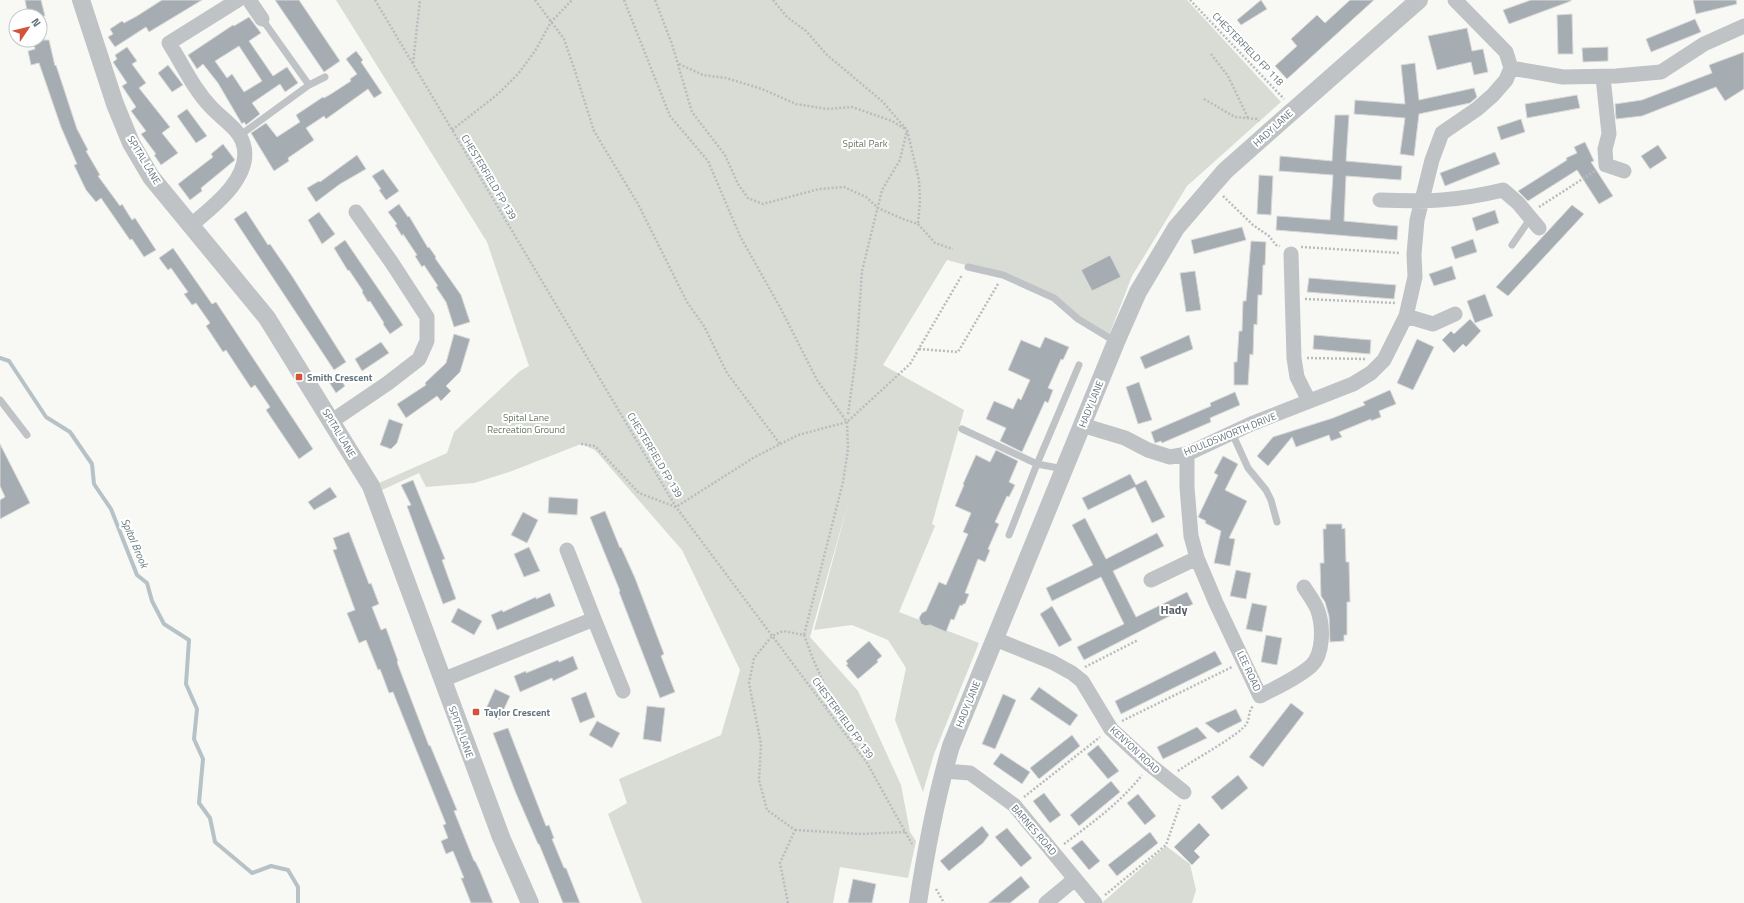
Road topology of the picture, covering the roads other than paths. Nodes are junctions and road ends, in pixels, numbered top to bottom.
1 (81, 0) edge
2 (238, 0) edge
3 (249, 0) edge
4 (1419, 0) edge
5 (1455, 0) edge
6 (262, 19) joint
7 (1744, 26) edge
8 (1511, 68) junction
9 (325, 77) dead end
10 (1603, 77) junction
11 (309, 85) junction
12 (239, 136) junction
13 (1624, 171) dead end
14 (1380, 200) dead end
15 (1422, 202) junction
16 (356, 212) dead end
17 (1532, 221) joint
18 (191, 225) junction
19 (1512, 245) dead end
20 (1290, 249) road end
21 (968, 267) road end
22 (1408, 310) junction
23 (1455, 314) dead end
24 (1116, 342) junction
25 (1079, 365) dead end
26 (0, 400) edge
27 (1309, 401) junction
28 (332, 421) junction
29 (1082, 425) junction
30 (962, 429) dead end
31 (1232, 433) junction
32 (27, 435) dead end
33 (1187, 454) junction
34 (1037, 464) junction
35 (1064, 469) junction
36 (1277, 522) dead end
37 (1009, 535) dead end
38 (567, 550) dead end
39 (1196, 558) junction
40 (1151, 580) dead end
41 (1304, 587) dead end
42 (594, 619) junction
43 (995, 639) junction
44 (442, 680) junction
45 (623, 691) dead end
46 (944, 772) junction
47 (1184, 792) road end
48 (1075, 879) junction
49 (1098, 901) edge
50 (530, 903) edge
51 (918, 903) edge
52 (1046, 903) edge

1 - 18 street, SPITAL LANE
2 - 12 street
3 - 6 street
4 - 24 street, HADY LANE
5 - 8 street
6 - 11 lane
7 - 10 street
8 - 10 street
8 - 15 street, HOULDSWORTH DRIVE
9 - 11 lane
10 - 13 street
11 - 12 lane
12 - 18 street
14 - 15 street
15 - 17 street
15 - 22 street, HOULDSWORTH DRIVE
16 - 28 street
17 - 19 lane
18 - 28 street, SPITAL LANE
20 - 27 street
21 - 24 lane
22 - 23 street
22 - 27 street, HOULDSWORTH DRIVE
24 - 29 street, HADY LANE
25 - 34 lane
26 - 32 lane
27 - 31 street, HOULDSWORTH DRIVE
28 - 44 street, SPITAL LANE
29 - 33 street, HOULDSWORTH DRIVE
29 - 35 street, HADY LANE
30 - 34 lane
31 - 33 street, HOULDSWORTH DRIVE
31 - 36 lane
33 - 39 street, LEE ROAD
34 - 35 lane
34 - 37 lane
35 - 43 street, HADY LANE
38 - 42 street
39 - 40 street
39 - 41 street, LEE ROAD
42 - 44 street
42 - 45 street
43 - 46 street, HADY LANE
43 - 47 street, KENYON ROAD
44 - 50 street, SPITAL LANE
46 - 48 street, BARNES ROAD
46 - 51 street, HADY LANE
48 - 49 street, BARNES ROAD
48 - 52 street

